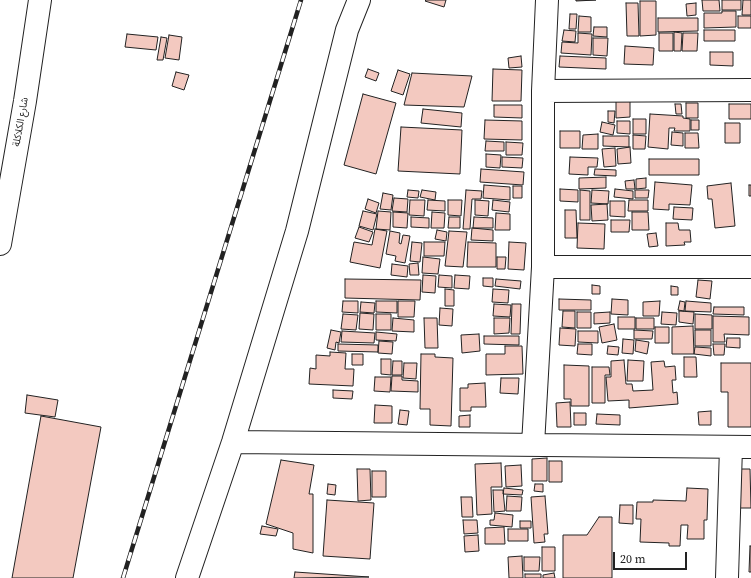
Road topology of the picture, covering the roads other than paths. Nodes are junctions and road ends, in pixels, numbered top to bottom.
1 (40, 0) edge
2 (359, 0) edge
3 (547, 0) edge
4 (543, 90) junction
5 (751, 90) edge
6 (0, 244) edge
7 (751, 267) edge
8 (543, 268) junction
9 (233, 442) junction
10 (533, 445) junction
11 (741, 447) edge
12 (187, 578) edge
13 (727, 578) edge

1 - 6 street, شارع الكلاكلة
2 - 9 street
3 - 4 street
4 - 5 street
4 - 8 street
7 - 8 street
8 - 10 street
9 - 10 street
9 - 12 street
10 - 11 street
11 - 13 street

